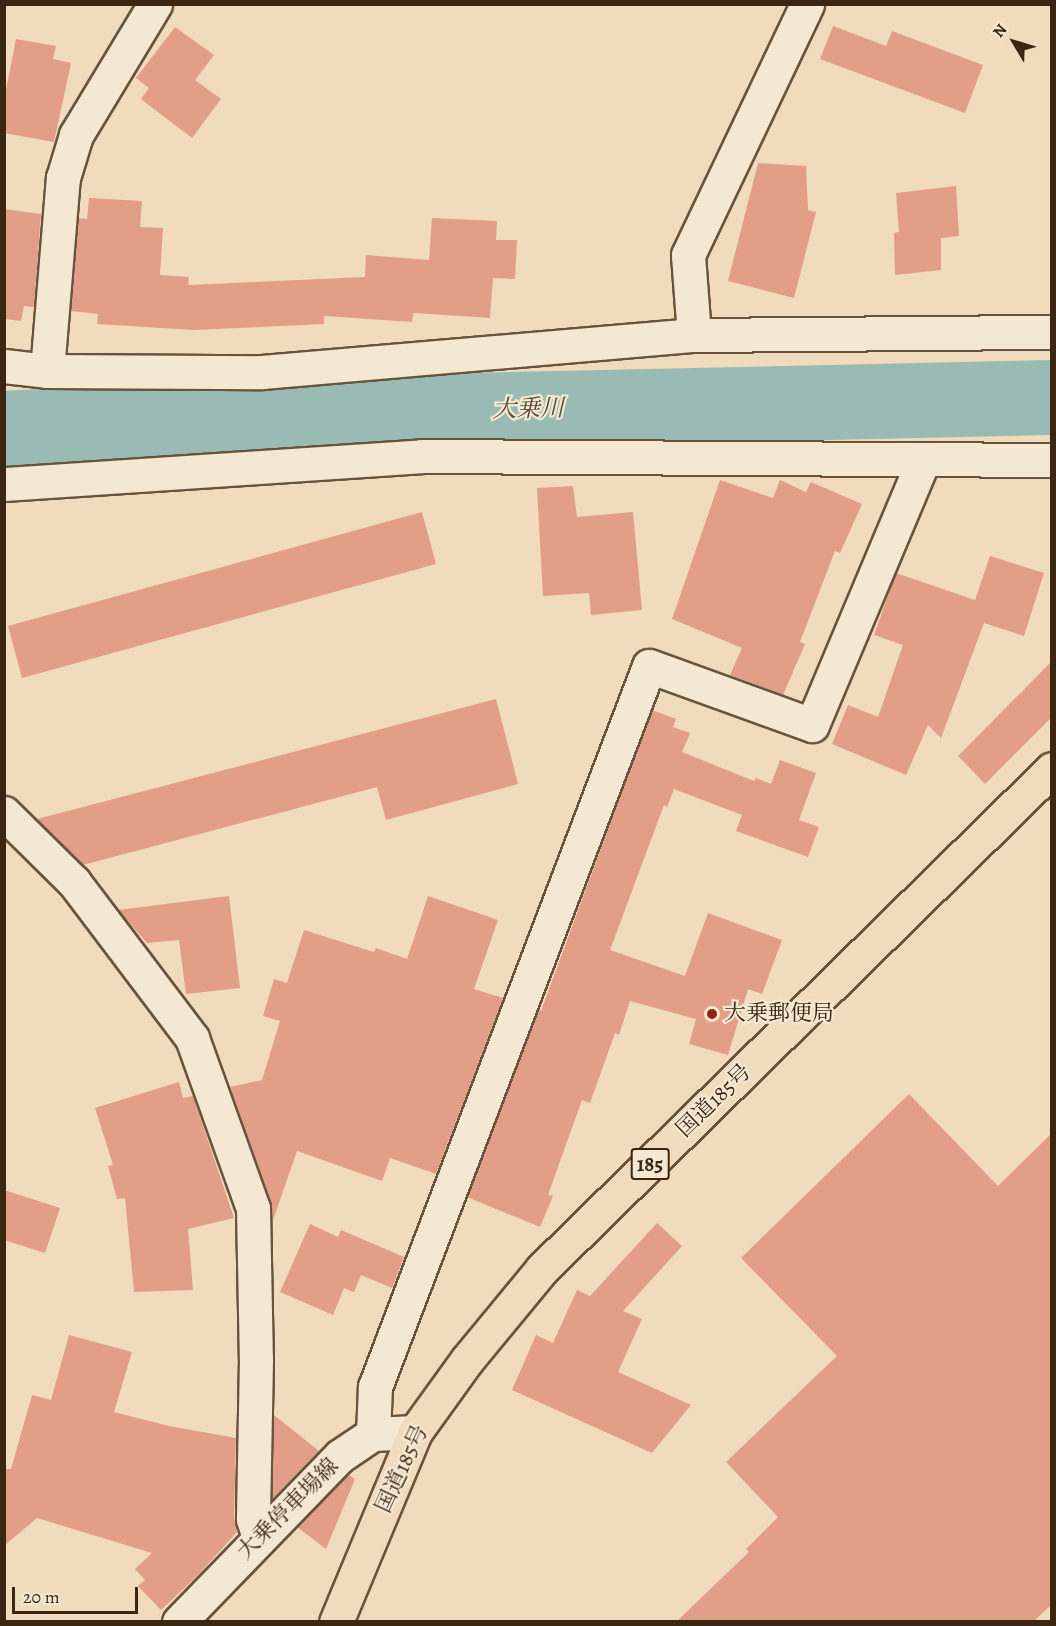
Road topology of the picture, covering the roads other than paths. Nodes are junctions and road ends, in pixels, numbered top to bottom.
1 (155, 4) edge
2 (807, 4) edge
3 (1052, 332) edge
4 (694, 335) junction
5 (4, 366) edge
6 (47, 371) junction
7 (1052, 460) edge
8 (922, 461) junction
9 (4, 484) edge
10 (1052, 769) edge
11 (4, 813) edge
12 (415, 1432) junction
13 (372, 1434) junction
14 (259, 1537) junction
15 (179, 1622) edge
16 (336, 1622) edge

1 - 6 street
2 - 4 street
3 - 4 street
4 - 6 street
5 - 6 street
7 - 8 street
8 - 9 street
8 - 13 street
10 - 12 highway, 国道185号 / 185
11 - 14 street
12 - 13 street
12 - 16 highway, 国道185号 / 185
13 - 14 street, 大乗停車場線
14 - 15 street, 大乗停車場線

